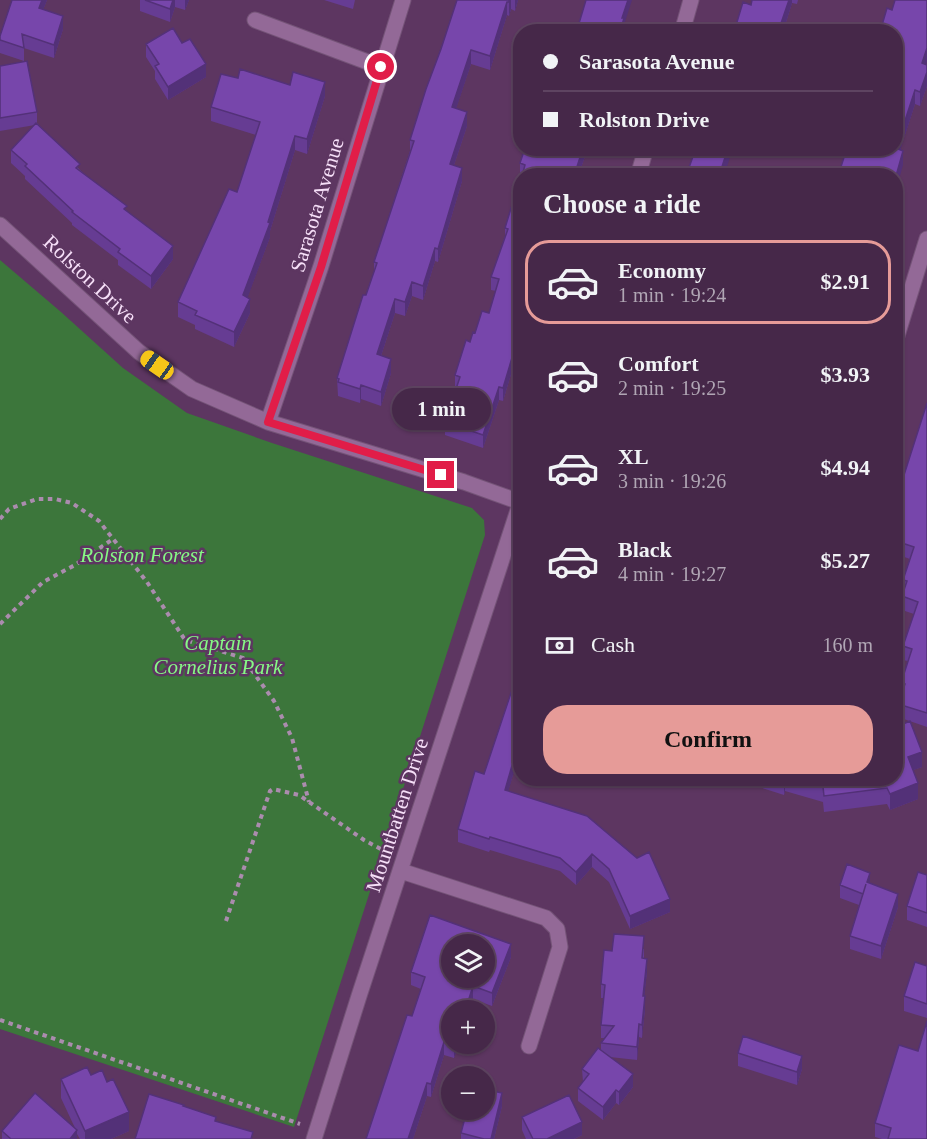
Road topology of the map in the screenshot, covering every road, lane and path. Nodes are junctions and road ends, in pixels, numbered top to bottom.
1 (403, 0) edge
2 (691, 0) edge
3 (255, 20) dead end
4 (684, 24) edge
5 (381, 67) junction
6 (0, 225) edge
7 (927, 238) edge
8 (903, 316) edge
9 (268, 422) junction
10 (513, 500) edge
11 (0, 519) edge
12 (513, 525) edge
13 (113, 539) junction
14 (0, 624) edge
15 (309, 802) junction
16 (403, 866) junction
17 (226, 921) dead end
18 (0, 1020) edge
19 (529, 1046) dead end
20 (316, 1134) edge

1 - 5 street, Sarasota Avenue
2 - 4 street
3 - 5 street
5 - 9 street, Sarasota Avenue
6 - 9 street, Rolston Drive
7 - 8 street
9 - 10 street, Rolston Drive
11 - 13 path
12 - 16 street, Mountbatten Drive
13 - 14 path
13 - 15 path
15 - 16 path
15 - 17 path
16 - 19 street
16 - 20 street, Mountbatten Drive
18 - 20 path

